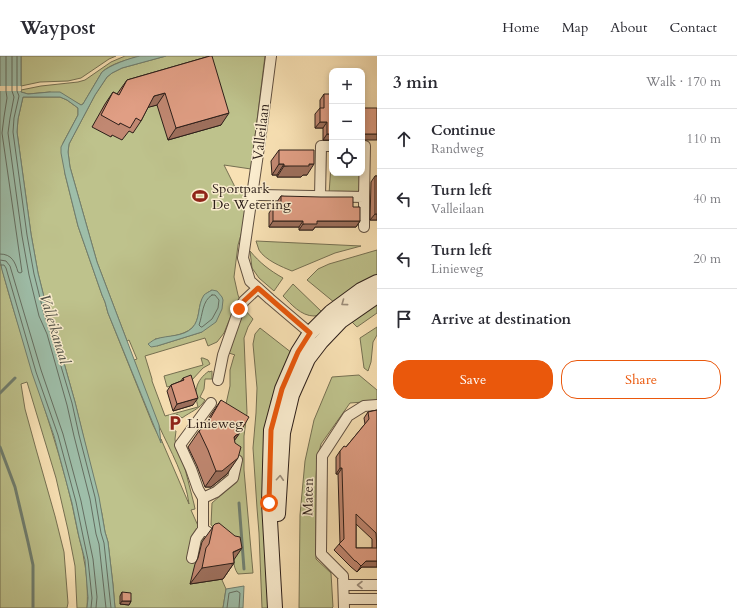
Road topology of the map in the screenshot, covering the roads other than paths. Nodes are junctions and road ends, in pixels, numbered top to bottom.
1 (271, 56) edge
2 (329, 146) edge
3 (364, 176) edge
4 (252, 195) junction
5 (320, 197) junction
6 (364, 197) junction
7 (364, 227) dead end
8 (377, 282) edge
9 (258, 288) junction
10 (377, 296) edge
11 (315, 338) junction
12 (218, 380) dead end
13 (211, 403) dead end
14 (377, 405) edge
15 (229, 456) edge
16 (203, 498) junction
17 (203, 530) junction
18 (228, 547) edge
19 (192, 558) dead end
20 (344, 585) junction
21 (377, 585) edge
22 (377, 599) edge
23 (344, 604) edge
24 (275, 608) edge

1 - 4 street, Valleilaan
2 - 5 street
3 - 6 street
4 - 5 street
4 - 9 street, Valleilaan
5 - 6 street
6 - 7 street
8 -> 11 main road
9 - 11 street, Valleilaan
9 - 12 street
10 - 11 main road
11 - 24 main road
13 - 16 street
14 - 20 street, Maten
15 - 16 street
16 - 17 street
17 - 18 street
17 - 19 street
21 -> 20 street
20 - 23 street, Maten
22 - 23 street

